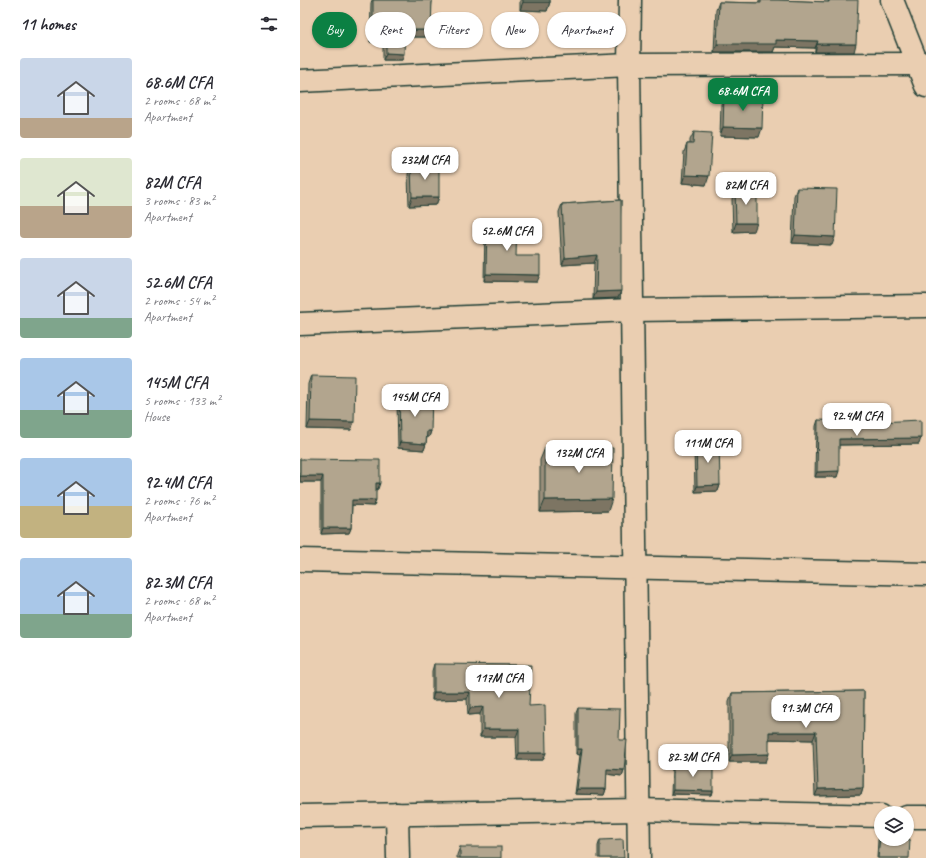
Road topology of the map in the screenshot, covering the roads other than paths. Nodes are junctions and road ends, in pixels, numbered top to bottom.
1 (630, 0) edge
2 (892, 0) edge
3 (921, 64) edge
4 (629, 66) junction
5 (300, 81) edge
6 (926, 86) edge
7 (926, 306) edge
8 (632, 310) junction
9 (300, 324) edge
10 (300, 560) edge
11 (635, 567) junction
12 (926, 574) edge
13 (638, 810) junction
14 (397, 814) junction
15 (300, 816) edge
16 (874, 816) edge
17 (914, 817) edge
18 (926, 817) edge
19 (398, 858) edge
20 (639, 858) edge

1 - 4 street
2 - 3 street
3 - 4 street
3 - 6 street
4 - 5 street
4 - 8 street
7 - 8 street
8 - 9 street
8 - 11 street
10 - 11 street
11 - 12 street
11 - 13 street
13 - 14 street
13 - 16 street
13 - 20 street
14 - 15 street
14 - 19 street
17 - 18 street

